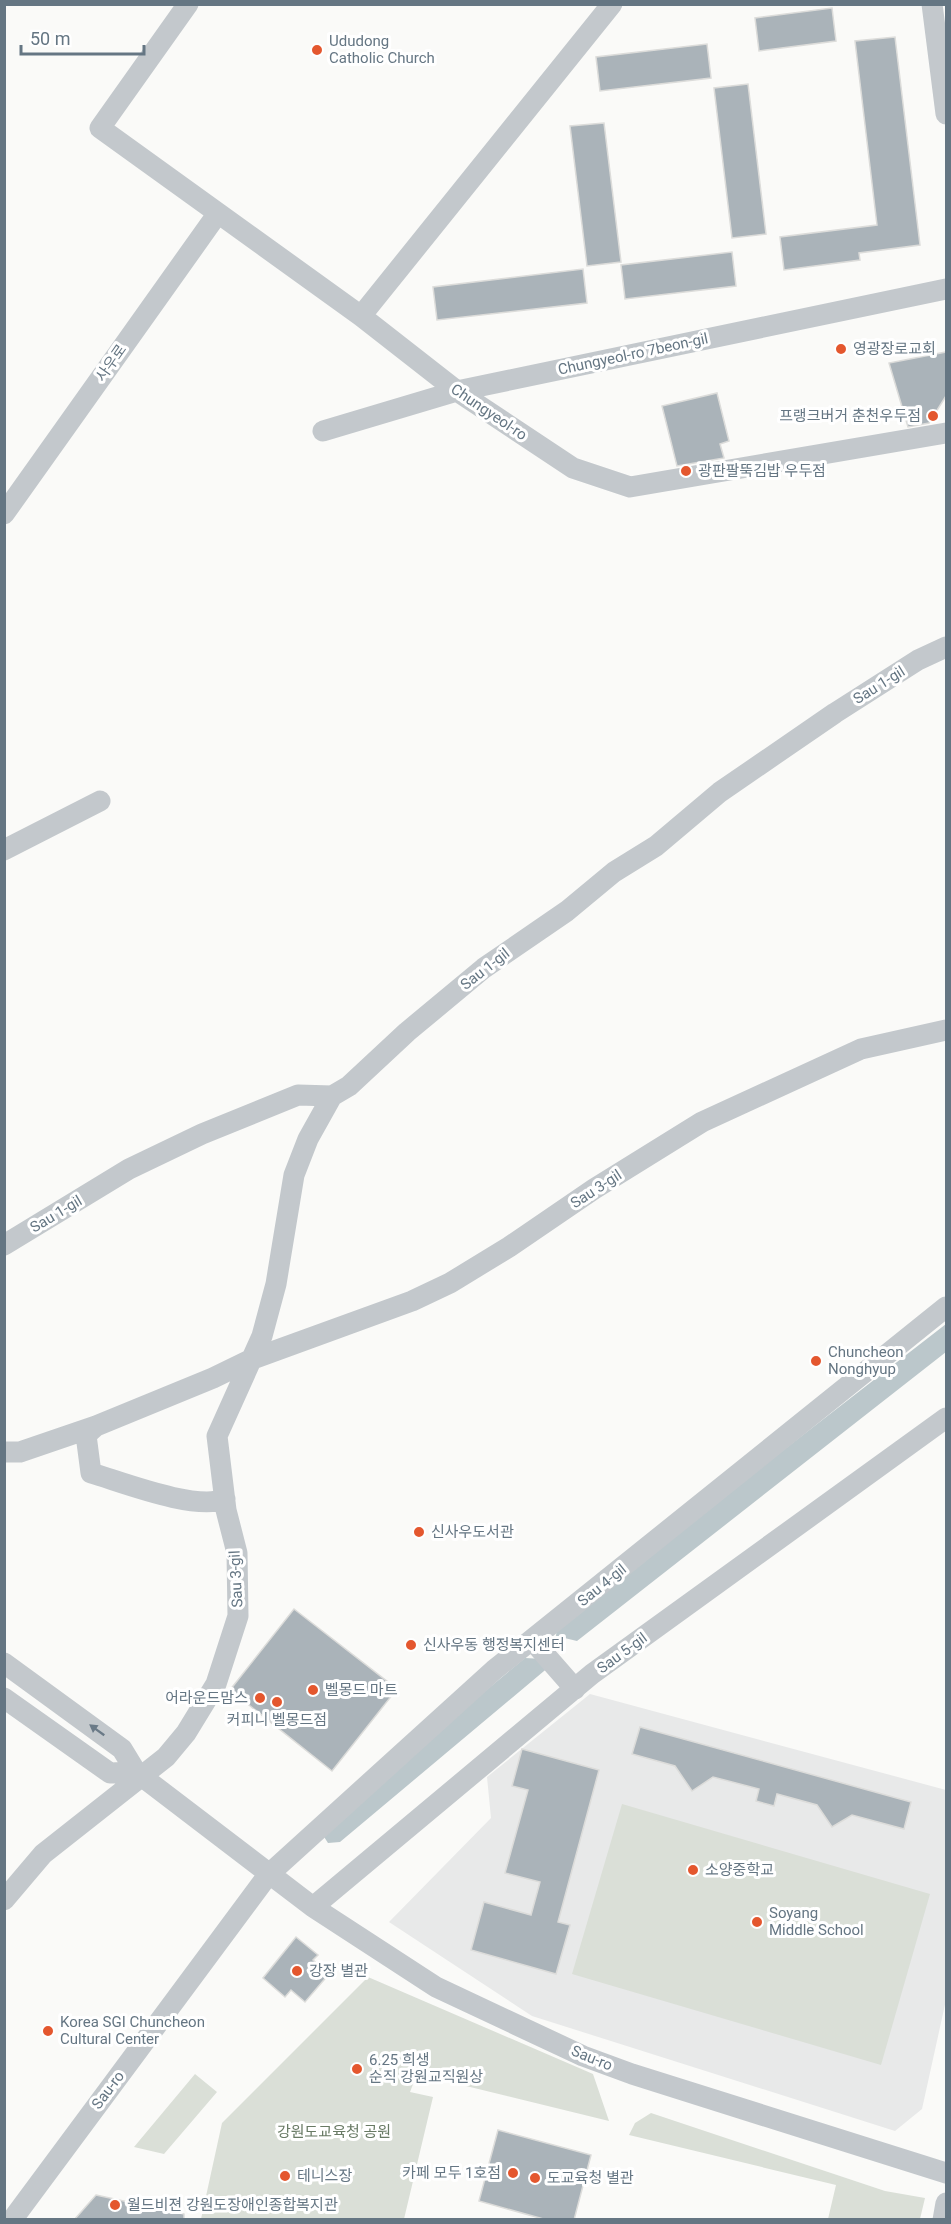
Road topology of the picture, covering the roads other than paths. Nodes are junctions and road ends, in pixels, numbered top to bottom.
1 (188, 4) edge
2 (612, 4) edge
3 (932, 4) edge
4 (946, 114) edge
5 (218, 213) junction
6 (946, 289) edge
7 (361, 316) junction
8 (457, 391) junction
9 (323, 431) dead end
10 (946, 433) edge
11 (4, 514) edge
12 (946, 647) edge
13 (100, 801) dead end
14 (4, 850) edge
15 (946, 1030) edge
16 (332, 1096) junction
17 (4, 1245) edge
18 (946, 1307) edge
19 (250, 1360) junction
20 (946, 1418) edge
21 (96, 1426) junction
22 (4, 1452) edge
23 (225, 1499) junction
24 (533, 1641) junction
25 (4, 1664) edge
26 (575, 1689) junction
27 (4, 1698) edge
28 (140, 1774) junction
29 (268, 1875) junction
30 (4, 1900) edge
31 (313, 1907) junction
32 (946, 2173) edge
33 (946, 2203) edge
34 (12, 2220) edge
35 (943, 2220) edge

1 - 5 street, Chungyeol-ro
2 - 7 street
3 - 4 street
5 - 7 street, Chungyeol-ro
5 - 11 street, 사우로
6 - 8 street, Chungyeol-ro 7beon-gil
7 - 8 street, Chungyeol-ro
8 - 9 street, Chungyeol-ro 7beon-gil
8 - 10 street, Chungyeol-ro
12 - 16 street, Sau 1-gil
13 - 14 street
15 - 19 street, Sau 3-gil
16 - 17 street, Sau 1-gil
16 - 19 street
18 - 24 street, Sau 4-gil
19 - 21 street, Sau 3-gil
19 - 23 street, Sau 3-gil
20 - 26 street, Sau 5-gil
21 - 22 street, Sau 3-gil
21 - 23 street
23 - 28 street, Sau 3-gil
24 - 26 street
24 - 29 street, Sau 4-gil
28 -> 25 street, Sau-ro
26 - 31 street, Sau 5-gil
27 - 28 street
28 - 29 street, Sau-ro
28 - 30 street, Sau 3-gil
29 - 31 street, Sau-ro
29 - 34 street, Sau-ro
31 - 32 street, Sau-ro
33 - 35 street

